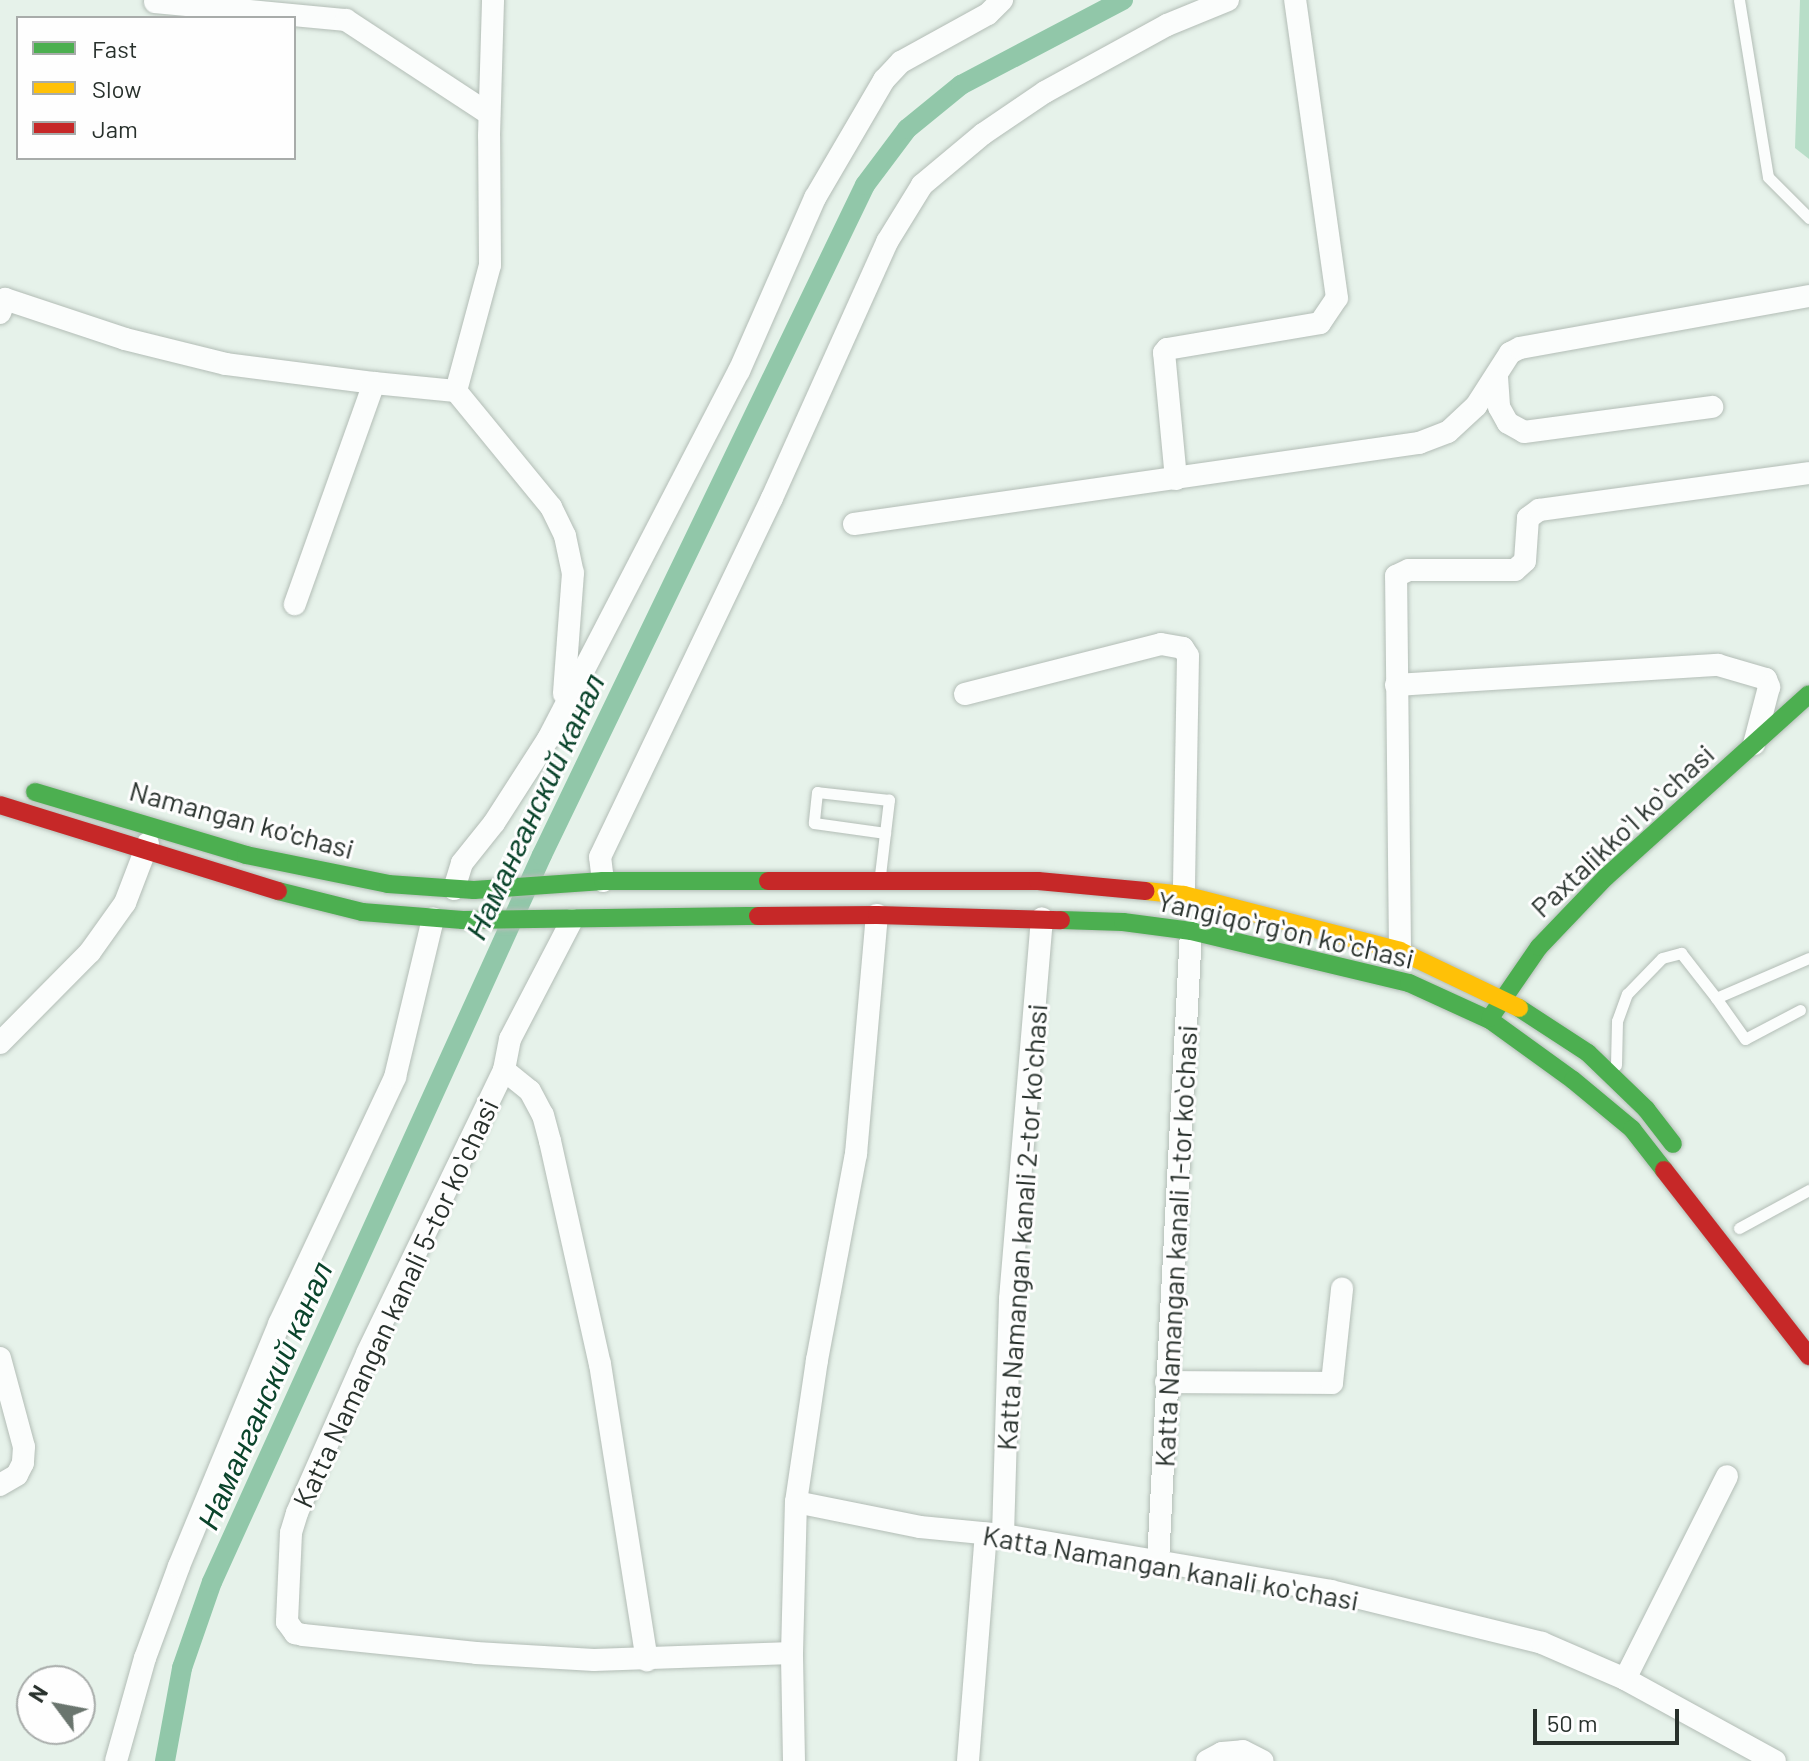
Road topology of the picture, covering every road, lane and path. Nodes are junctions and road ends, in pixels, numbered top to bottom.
1 (493, 0) edge
2 (1003, 0) edge
3 (1228, 0) edge
4 (1295, 0) edge
5 (1739, 0) edge
6 (155, 2) dead end
7 (251, 5) edge
8 (489, 114) junction
9 (1809, 218) edge
10 (1809, 296) edge
11 (2, 304) edge
12 (1497, 377) junction
13 (374, 383) junction
14 (456, 391) junction
15 (1712, 407) dead end
16 (1808, 473) edge
17 (1176, 479) junction
18 (854, 524) dead end
19 (295, 604) dead end
20 (1396, 685) junction
21 (965, 694) dead end
22 (1809, 694) edge
23 (562, 707) junction
24 (1754, 745) junction
25 (14, 785) dead end
26 (0, 805) edge
27 (154, 827) junction
28 (885, 833) junction
29 (145, 853) junction
30 (880, 880) junction
31 (603, 881) junction
32 (560, 885) joint
33 (464, 890) junction
34 (1184, 895) junction
35 (877, 915) junction
36 (1042, 918) junction
37 (433, 919) junction
38 (572, 920) junction
39 (548, 921) joint
40 (1191, 931) junction
41 (1400, 951) junction
42 (1809, 958) edge
43 (1502, 997) junction
44 (1716, 998) junction
45 (1800, 1010) dead end
46 (1490, 1020) junction
47 (0, 1043) edge
48 (504, 1070) junction
49 (1620, 1081) junction
50 (1683, 1156) dead end
51 (1809, 1190) edge
52 (1739, 1228) dead end
53 (1342, 1289) dead end
54 (1809, 1356) edge
55 (0, 1358) edge
56 (1166, 1382) junction
57 (1727, 1476) dead end
58 (0, 1485) edge
59 (796, 1502) junction
60 (995, 1535) junction
61 (1158, 1561) junction
62 (792, 1653) junction
63 (647, 1660) junction
64 (1625, 1679) junction
65 (116, 1761) edge
66 (794, 1761) edge
67 (968, 1761) edge
68 (1207, 1761) edge
69 (1263, 1761) edge
70 (1775, 1761) edge

1 - 8 street
2 - 23 street
3 - 31 street
4 - 17 street
5 - 9 lane
6 - 7 street
7 - 8 street
8 - 14 street
10 - 12 street
11 - 13 street
12 - 15 street
12 - 17 street
13 - 14 street
13 - 19 street
14 - 23 street
16 - 20 street
17 - 18 street
20 - 24 street
20 - 41 street
21 - 34 street
22 - 24 main road, Paxtalikkoʻl koʻchasi
23 - 33 street
24 - 43 main road, Paxtalikkoʻl koʻchasi
25 - 27 main road, Namangan ko'chasi
26 - 29 main road, Namangan ko'chasi
27 - 29 street
27 - 33 main road, Namangan ko'chasi
28 - 28 lane
28 - 30 lane
29 - 37 main road, Namangan ko'chasi
29 - 47 street
30 - 31 main road, Yangiqoʻrgʻon koʻchasi
30 - 34 main road, Yangiqoʻrgʻon koʻchasi
31 - 32 main road, Yangiqoʻrgʻon koʻchasi
32 - 33 main road, Namangan ko'chasi
34 - 41 main road, Yangiqoʻrgʻon koʻchasi
35 - 36 main road, Yangiqoʻrgʻon koʻchasi
35 - 38 main road, Yangiqoʻrgʻon koʻchasi
35 - 59 street
36 - 40 main road, Yangiqoʻrgʻon koʻchasi
36 - 60 street, Katta Namangan kanali 2-tor koʻchasi
37 - 39 main road, Namangan ko'chasi
37 - 65 street
38 - 39 main road, Yangiqoʻrgʻon koʻchasi
38 - 48 street, Katta Namangan kanali 5-tor koʻchasi
40 - 46 main road, Yangiqoʻrgʻon koʻchasi
40 - 56 street, Katta Namangan kanali 1-tor koʻchasi
41 - 43 main road, Yangiqoʻrgʻon koʻchasi
42 - 44 lane
43 - 46 main road, Paxtalikkoʻl koʻchasi
43 - 49 main road, Yangiqoʻrgʻon koʻchasi
44 - 45 lane
44 - 49 lane
46 - 54 main road, Yangiqoʻrgʻon koʻchasi
48 - 63 street
48 - 63 street, Katta Namangan kanali 5-tor koʻchasi
49 - 50 main road, Yangiqoʻrgʻon koʻchasi
51 - 52 lane
53 - 56 street
55 - 58 street
56 - 61 street, Katta Namangan kanali 1-tor koʻchasi
57 - 64 street
59 - 60 street, Katta Namangan kanali koʻchasi
59 - 62 street
60 - 61 street, Katta Namangan kanali koʻchasi
60 - 67 street, Katta Namangan kanali 2-tor koʻchasi
61 - 64 street, Katta Namangan kanali koʻchasi
62 - 63 street, Katta Namangan kanali 5-tor koʻchasi
62 - 66 street
64 - 70 street, Katta Namangan kanali koʻchasi
68 - 69 street

